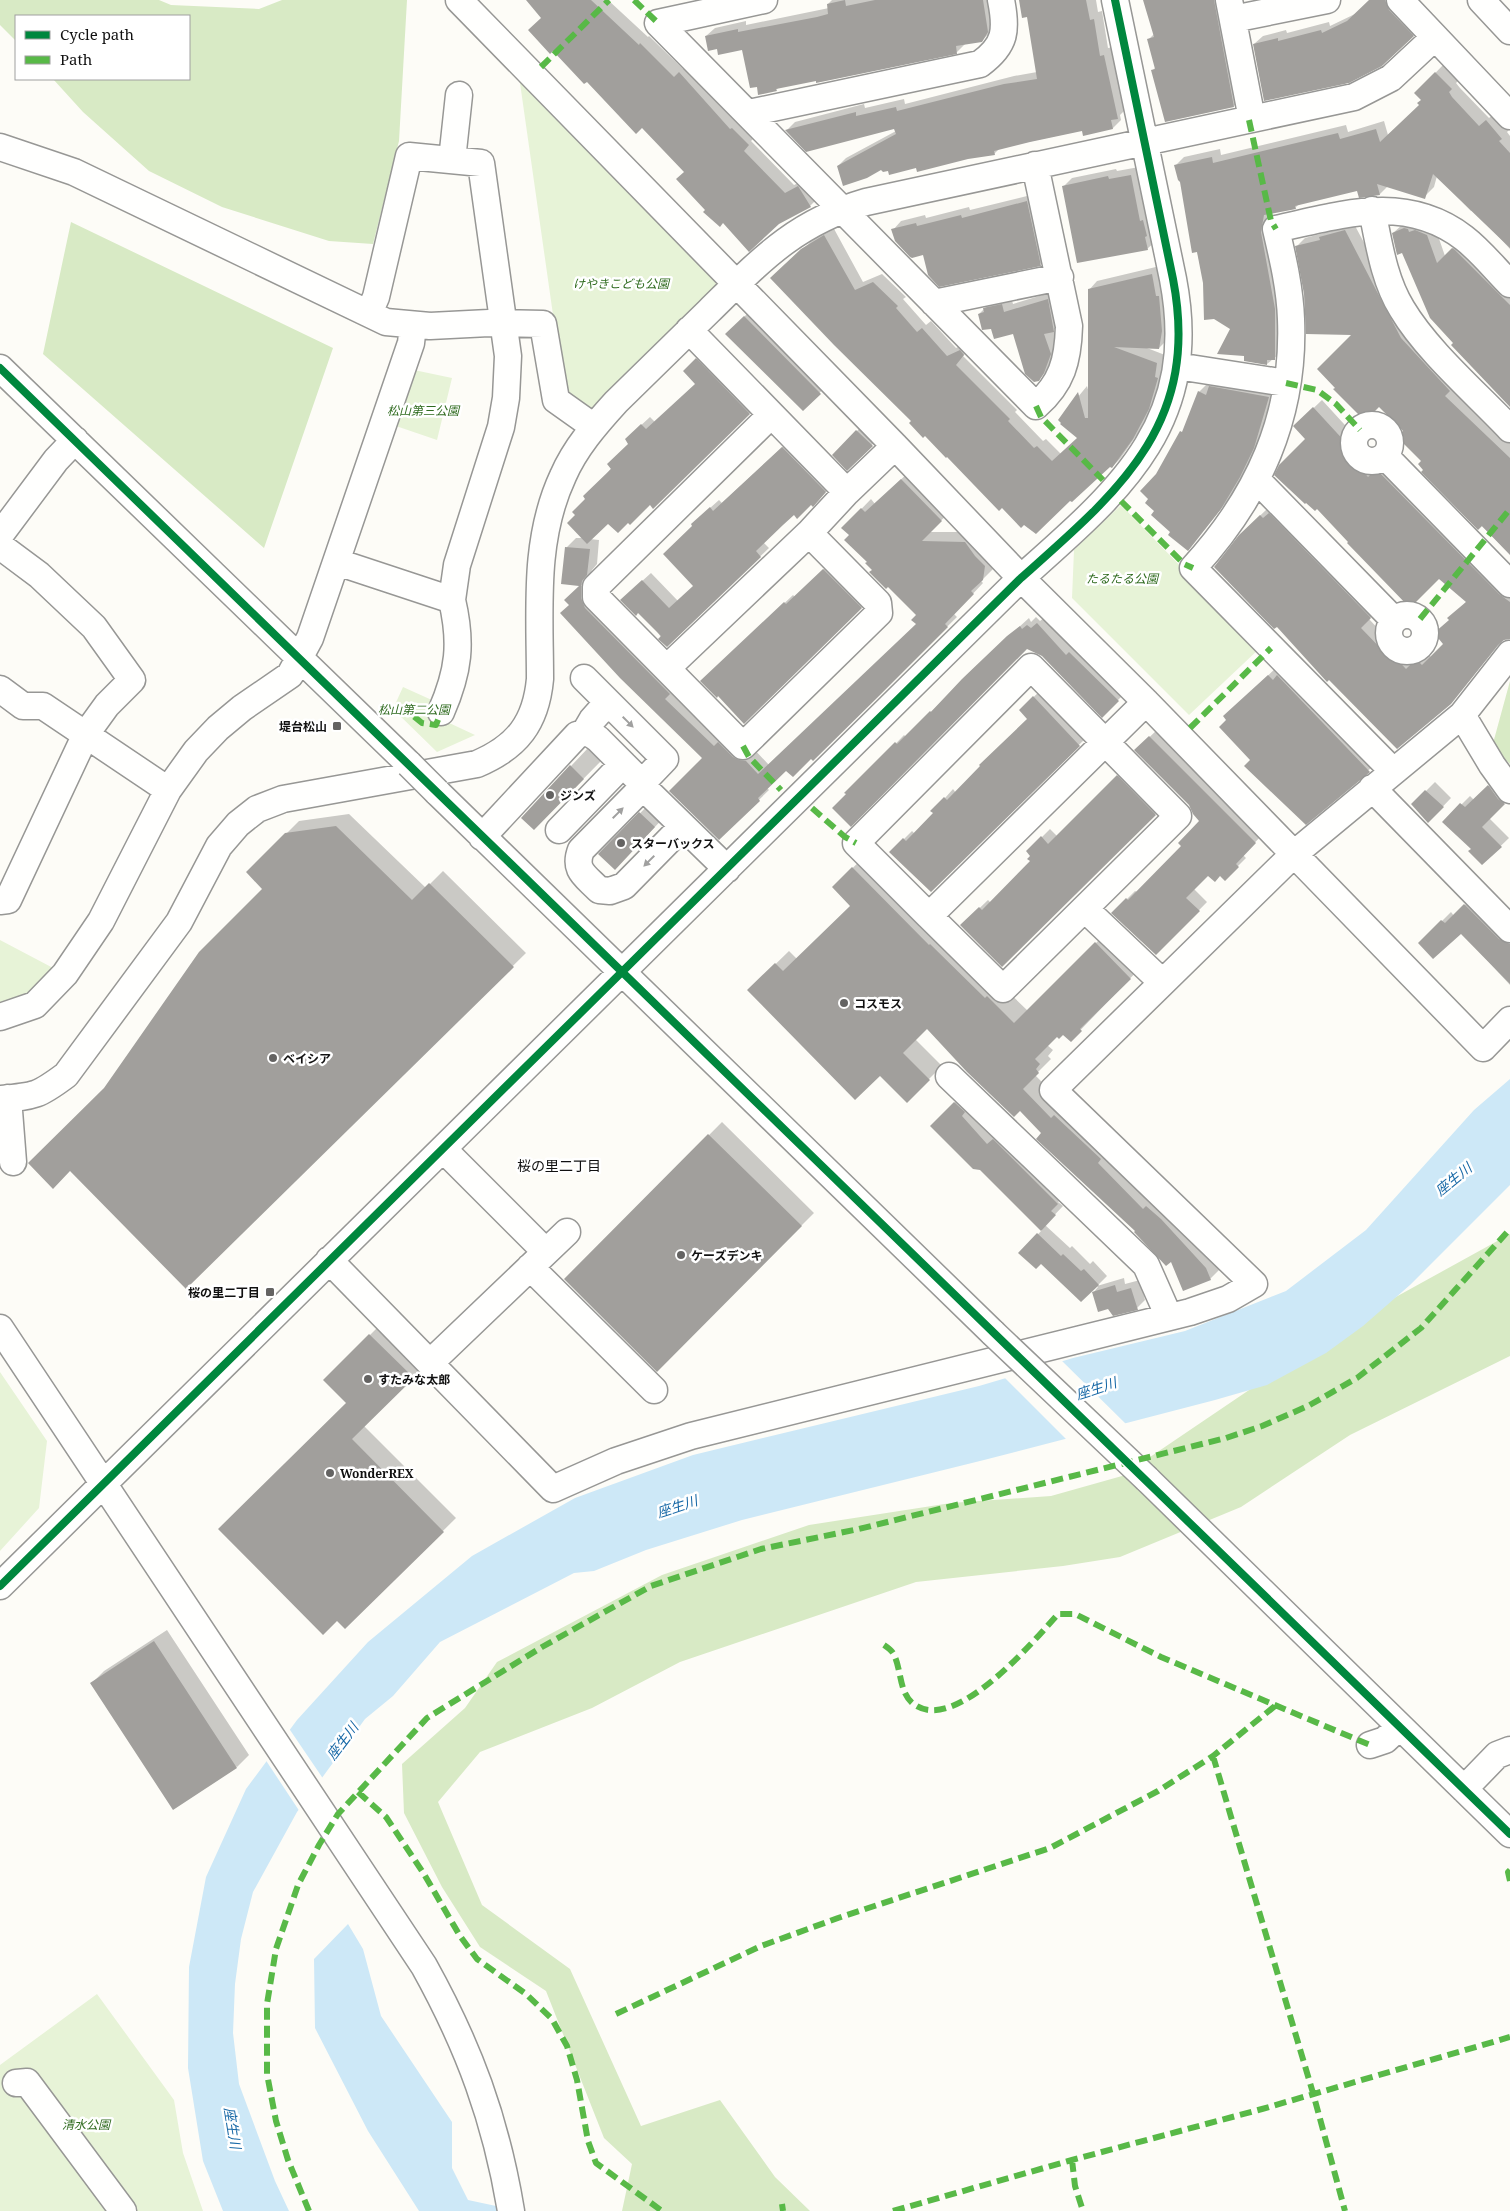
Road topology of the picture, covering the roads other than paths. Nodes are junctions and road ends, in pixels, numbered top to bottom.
1 (459, 0) edge
2 (764, 0) edge
3 (1001, 0) edge
4 (1115, 0) edge
5 (1327, 0) edge
6 (1400, 0) edge
7 (1481, 0) edge
8 (1231, 10) edge
9 (1510, 31) edge
10 (1435, 37) junction
11 (459, 95) dead end
12 (749, 113) junction
13 (1510, 116) edge
14 (1140, 118) junction
15 (1252, 119) junction
16 (0, 147) edge
17 (452, 160) junction
18 (1035, 165) junction
19 (842, 209) junction
20 (1372, 210) junction
21 (1060, 277) junction
22 (736, 284) junction
23 (1510, 284) edge
24 (934, 303) junction
25 (369, 314) junction
26 (504, 324) junction
27 (413, 325) junction
28 (690, 330) junction
29 (1177, 366) junction
30 (0, 368) edge
31 (1286, 383) junction
32 (771, 415) junction
33 (594, 427) junction
34 (1510, 429) edge
35 (74, 440) junction
36 (895, 446) junction
37 (1385, 456) dead end
38 (1257, 480) junction
39 (847, 492) junction
40 (810, 533) junction
41 (0, 535) edge
42 (0, 546) edge
43 (337, 562) junction
44 (1021, 578) junction
45 (1510, 584) edge
46 (452, 600) junction
47 (1394, 620) dead end
48 (1510, 654) edge
49 (300, 659) junction
50 (667, 668) junction
51 (584, 678) dead end
52 (0, 689) edge
53 (608, 702) junction
54 (1146, 702) junction
55 (441, 712) dead end
56 (1462, 715) junction
57 (585, 732) junction
58 (86, 734) junction
59 (1107, 742) junction
60 (623, 764) junction
61 (1393, 771) junction
62 (642, 785) junction
63 (1372, 788) junction
64 (168, 790) junction
65 (1510, 790) edge
66 (683, 826) junction
67 (559, 830) dead end
68 (471, 836) junction
69 (1294, 854) junction
70 (727, 869) junction
71 (0, 901) edge
72 (1085, 909) junction
73 (929, 916) junction
74 (1510, 929) edge
75 (622, 973) junction
76 (1162, 982) junction
77 (0, 1017) edge
78 (1510, 1020) edge
79 (948, 1076) dead end
80 (4, 1099) edge
81 (443, 1149) junction
82 (12, 1162) dead end
83 (567, 1232) dead end
84 (329, 1260) junction
85 (538, 1260) junction
86 (1169, 1317) junction
87 (0, 1328) edge
88 (430, 1364) junction
89 (654, 1390) dead end
90 (104, 1483) junction
91 (0, 1586) edge
92 (1399, 1727) junction
93 (1370, 1745) dead end
94 (1510, 1750) edge
95 (1464, 1789) junction
96 (1510, 1834) edge
97 (16, 2084) dead end
98 (124, 2211) edge
99 (510, 2211) edge

1 - 22 street
2 - 12 street
3 - 12 street
4 - 14 street
5 - 8 street
6 - 10 street
7 - 9 street
8 - 15 street
10 - 13 street
10 - 15 street
11 - 17 street
12 - 19 street
14 - 15 street
14 - 18 street
14 - 29 street
16 - 25 street
17 - 25 street
17 - 26 street
18 - 19 street
18 - 21 street
19 - 22 street
19 - 24 street
20 - 23 street
20 - 31 street
20 - 34 street
21 - 24 street
21 - 24 street
22 - 28 street
22 - 36 street
25 - 27 street
26 - 27 street
26 - 33 street
26 - 46 street
27 - 43 street
28 - 32 street
28 - 33 street
29 - 31 street
29 - 44 street
30 - 35 street
31 - 38 street
32 - 39 street
32 - 50 street
33 - 80 street
35 - 41 street
35 - 49 street
36 - 39 street
36 - 44 street
37 - 45 street
38 - 47 street
38 - 61 street
39 - 40 street
40 - 50 street
40 - 50 street
42 - 58 street
43 - 46 street
43 - 49 street
44 - 54 street
44 - 70 street
46 - 55 street
48 - 56 street
49 - 64 street
49 - 68 street, bridge
51 - 53 street
52 - 58 street
53 - 57 street
53 -> 62 street
54 - 59 street
54 - 69 street
56 - 61 street
56 - 65 street
57 - 60 street
57 - 68 street
58 - 64 street
58 - 71 street
59 - 72 street
59 - 73 street
59 - 73 street
60 - 62 street
60 - 67 street
61 - 63 street
62 - 66 street
66 -> 62 street
63 - 69 street
63 - 74 street
64 - 77 street
66 - 70 street
68 - 75 street
69 - 76 street
69 - 78 street
70 - 75 street
72 - 73 street
72 - 76 street
75 - 81 street
75 - 92 street, bridge
76 - 86 street
79 - 86 street
80 - 82 street
81 - 84 street
81 - 85 street
83 - 85 street
84 - 88 street
84 - 90 street
85 - 88 street
85 - 89 street
86 - 88 street
87 - 90 street
90 - 91 street
90 - 99 street
92 - 93 street
92 - 95 street
94 - 95 street
95 - 96 street
97 - 98 street

